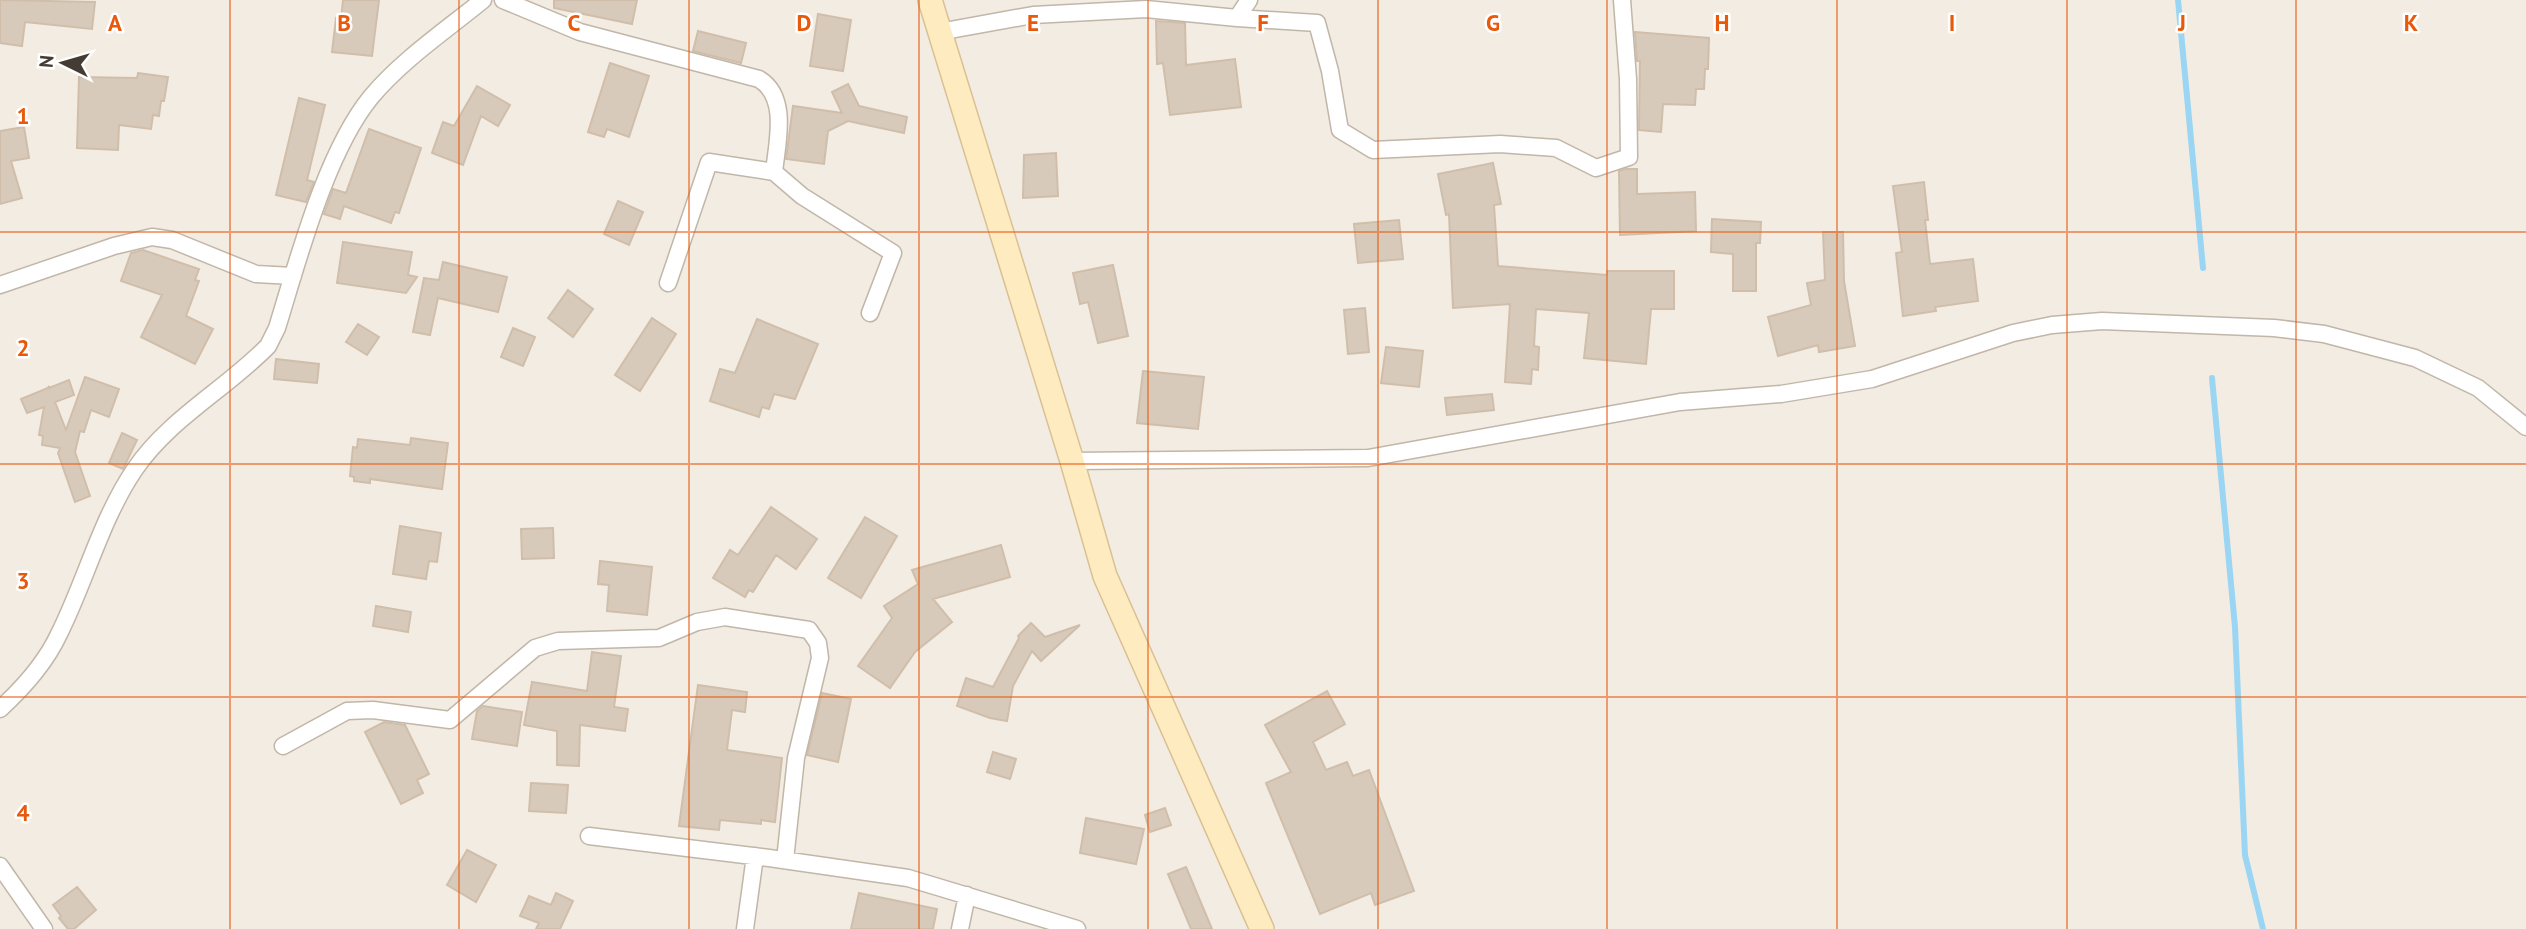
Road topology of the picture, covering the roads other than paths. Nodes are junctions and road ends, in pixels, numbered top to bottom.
1 (483, 0) edge
2 (503, 0) edge
3 (930, 0) edge
4 (1249, 0) edge
5 (1622, 0) edge
6 (1032, 8) edge
7 (1237, 18) junction
8 (939, 32) junction
9 (774, 172) junction
10 (293, 276) junction
11 (668, 283) dead end
12 (0, 285) edge
13 (870, 313) dead end
14 (2526, 427) edge
15 (1072, 461) junction
16 (0, 709) edge
17 (283, 746) dead end
18 (589, 836) dead end
19 (755, 856) junction
20 (785, 860) junction
21 (0, 866) edge
22 (967, 895) junction
23 (44, 929) edge
24 (745, 929) edge
25 (960, 929) edge
26 (1077, 929) edge
27 (1262, 929) edge

1 - 10 street
2 - 9 street
3 - 8 main road
4 - 7 street
5 - 7 street
6 - 7 street
6 - 8 street
8 - 15 main road
9 - 11 street
9 - 13 street
10 - 12 street
10 - 16 street
14 - 15 street
15 - 27 main road
17 - 20 street
18 - 19 street
19 - 20 street
19 - 24 street
20 - 22 street
21 - 23 street
22 - 25 street
22 - 26 street

